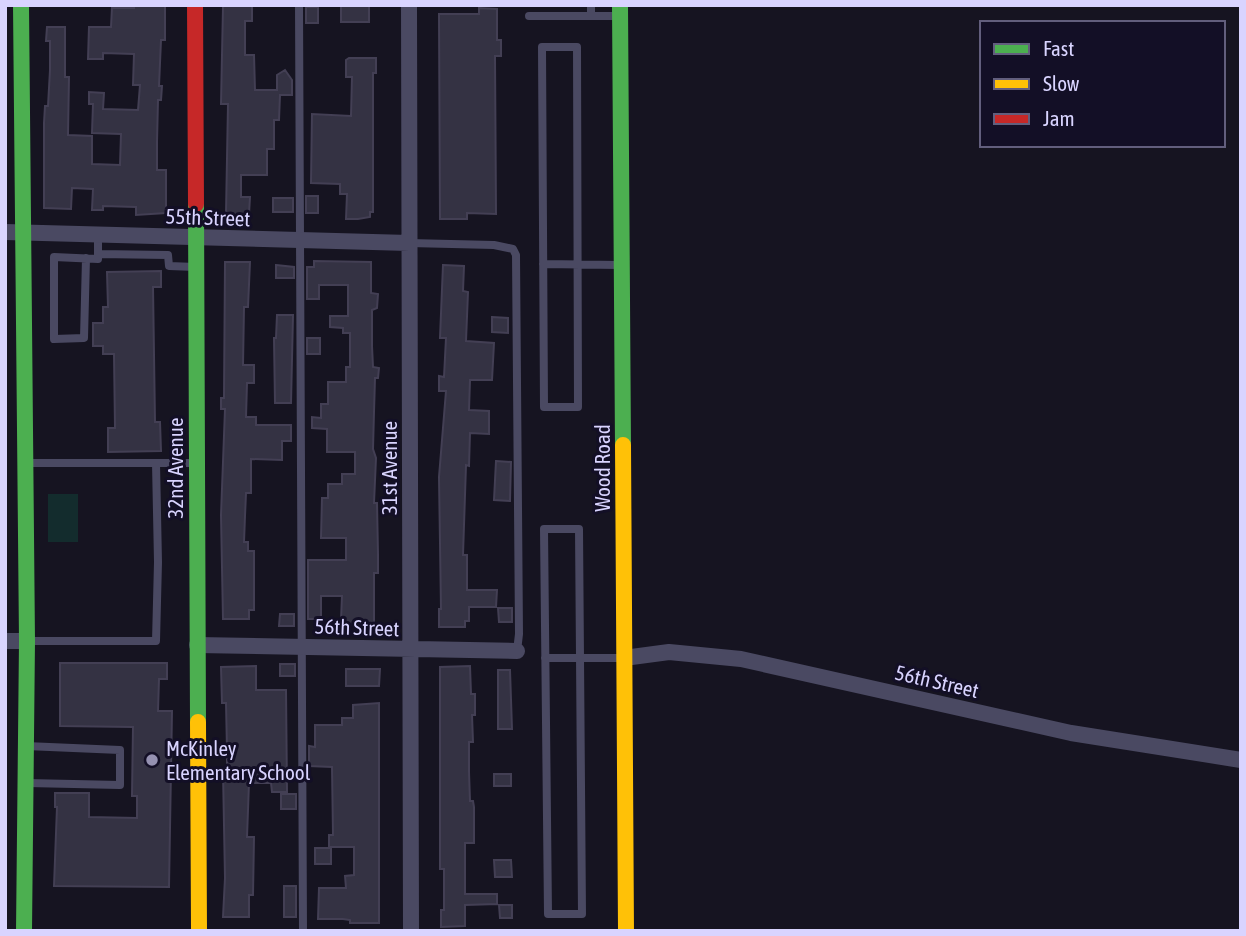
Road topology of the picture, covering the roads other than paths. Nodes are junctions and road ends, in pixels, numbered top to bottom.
1 (21, 5) edge
2 (195, 5) edge
3 (299, 5) edge
4 (410, 5) edge
5 (591, 5) edge
6 (620, 11) edge
7 (529, 16) dead end
8 (591, 16) junction
9 (13, 232) edge
10 (98, 234) junction
11 (196, 237) junction
12 (300, 240) junction
13 (409, 243) junction
14 (98, 254) junction
15 (86, 258) junction
16 (543, 264) junction
17 (578, 264) junction
18 (622, 265) junction
19 (196, 267) junction
20 (25, 463) junction
21 (156, 463) junction
22 (196, 463) junction
23 (5, 640) edge
24 (27, 641) junction
25 (197, 645) junction
26 (302, 646) junction
27 (411, 649) junction
28 (517, 651) joint
29 (545, 658) junction
30 (579, 658) junction
31 (624, 658) junction
32 (26, 746) junction
33 (1241, 760) edge
34 (26, 783) junction
35 (24, 931) edge
36 (199, 931) edge
37 (303, 931) edge
38 (411, 931) edge
39 (626, 931) edge

1 - 9 street
2 - 11 street, 32nd Avenue
3 - 12 lane
4 - 13 street, 31st Avenue
5 - 8 lane
6 - 8 lane
6 - 18 street, Wood Road
7 - 8 lane
9 - 10 street, 55th Street
9 - 20 street
10 - 11 street, 55th Street
10 - 14 lane
11 - 12 street, 55th Street
11 - 19 street, 32nd Avenue
12 - 13 street, 55th Street
12 - 26 lane
13 - 27 street, 31st Avenue
13 - 28 lane
14 - 15 lane
14 - 19 lane
15 - 15 lane
16 - 17 lane
16 - 17 lane
16 - 17 lane
17 - 18 lane
18 - 31 street, Wood Road
19 - 22 street, 32nd Avenue
20 - 21 lane
20 - 24 street
21 - 22 lane
21 - 24 lane
22 - 25 street, 32nd Avenue
23 - 24 street
24 - 32 street
25 - 26 street, 56th Street
25 - 36 street, 32nd Avenue
26 - 27 street, 56th Street
26 - 37 lane
27 - 28 street, 56th Street
27 - 38 street, 31st Avenue
29 - 30 lane
29 - 30 lane
29 - 30 lane
30 - 31 lane
31 - 33 street, 56th Street
31 - 39 street, Wood Road
32 - 34 street
32 - 34 lane
34 - 35 street

